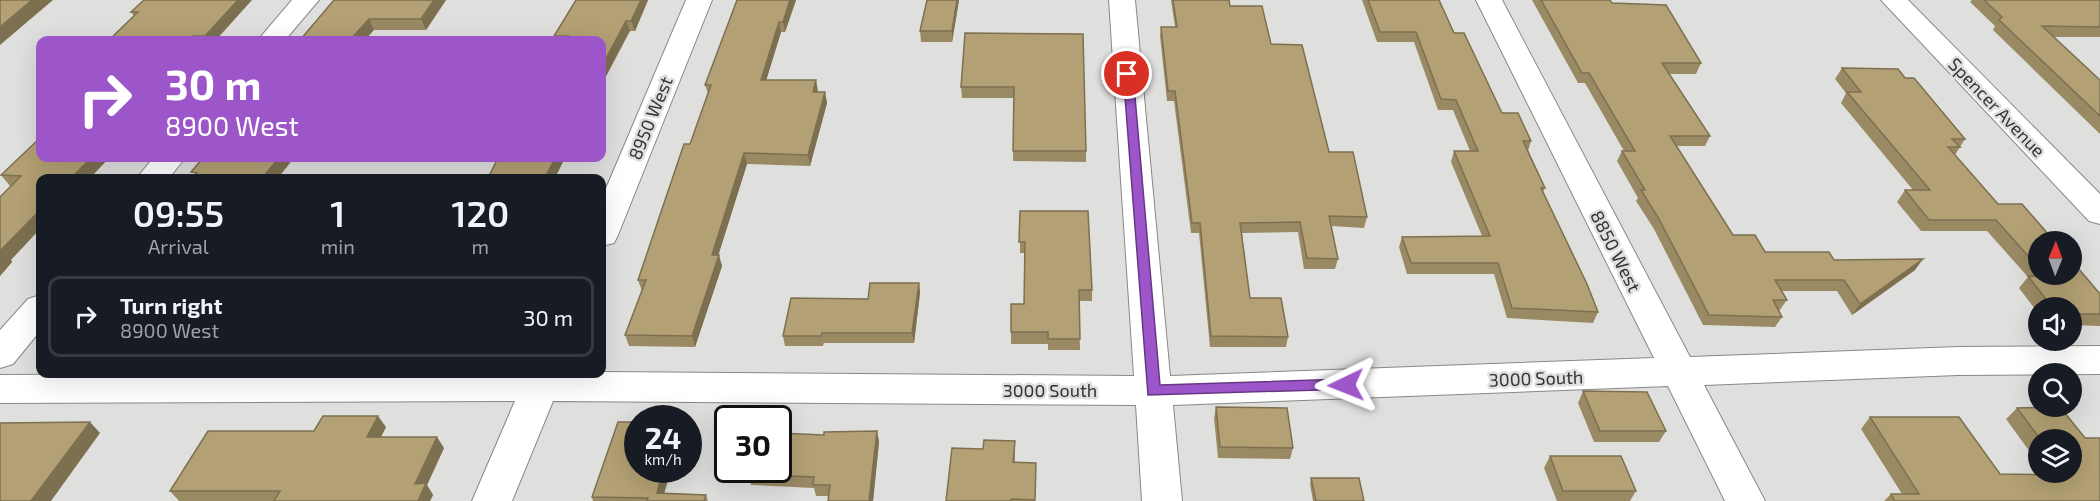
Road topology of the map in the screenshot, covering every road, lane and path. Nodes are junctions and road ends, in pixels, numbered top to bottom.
1 (306, 0) edge
2 (699, 0) edge
3 (1122, 0) edge
4 (1489, 0) edge
5 (1894, 0) edge
6 (274, 36) edge
7 (166, 162) edge
8 (156, 174) edge
9 (2100, 213) edge
10 (606, 225) edge
11 (36, 313) edge
12 (0, 354) edge
13 (2100, 360) edge
14 (1678, 373) junction
15 (542, 380) edge
16 (0, 388) edge
17 (1153, 391) junction
18 (492, 501) edge
19 (1162, 501) edge
20 (1744, 501) edge

1 - 6 street
2 - 10 street, 8950 West
3 - 17 street
4 - 14 street, 8850 West
5 - 9 street, Spencer Avenue
7 - 8 street
11 - 12 street
13 - 14 street, 3000 South
14 - 17 street, 3000 South
14 - 20 street, 8850 West
15 - 16 street, 3000 South
15 - 17 street, 3000 South
15 - 18 street
17 - 19 street

